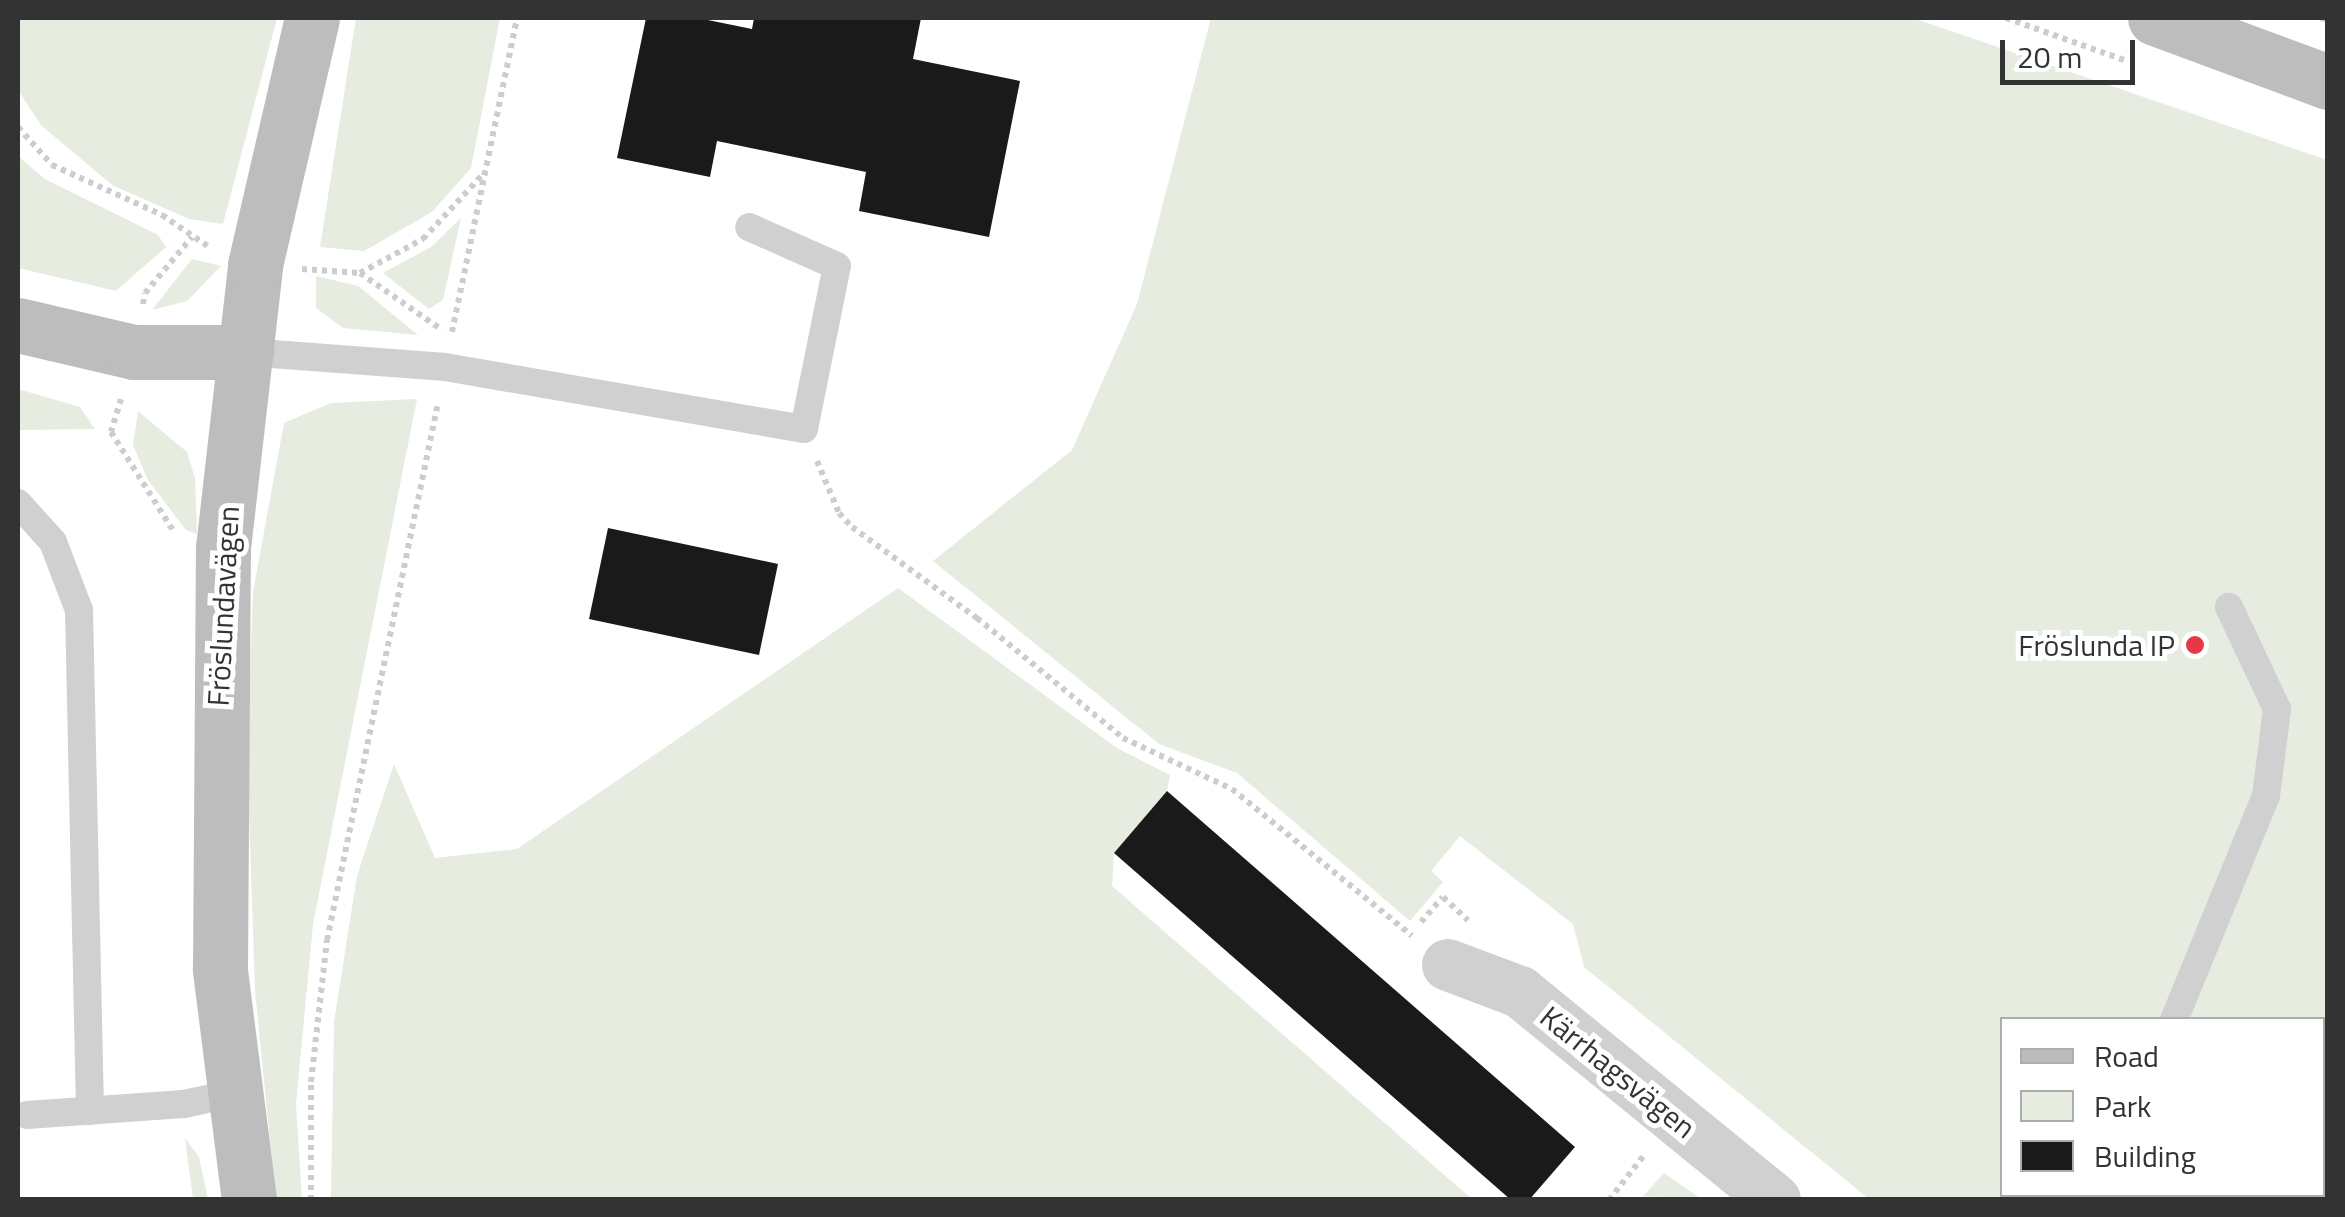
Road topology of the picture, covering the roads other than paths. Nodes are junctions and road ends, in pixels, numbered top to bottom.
1 (312, 18) edge
2 (2155, 18) edge
3 (2328, 82) edge
4 (749, 227) dead end
5 (18, 325) edge
6 (246, 352) junction
7 (18, 503) edge
8 (2229, 608) dead end
9 (1448, 965) road end
10 (2175, 1017) edge
11 (234, 1093) junction
12 (90, 1110) junction
13 (27, 1115) dead end
14 (249, 1200) edge
15 (1775, 1200) edge

1 - 6 main road, Fröslundavägen
2 - 3 main road
4 - 6 lane
5 - 6 main road
6 - 11 main road, Fröslundavägen
7 - 12 lane
8 - 10 lane
9 - 15 street, Kärrhagsvägen
11 - 12 lane
11 - 14 main road, Fröslundavägen
12 - 13 lane

